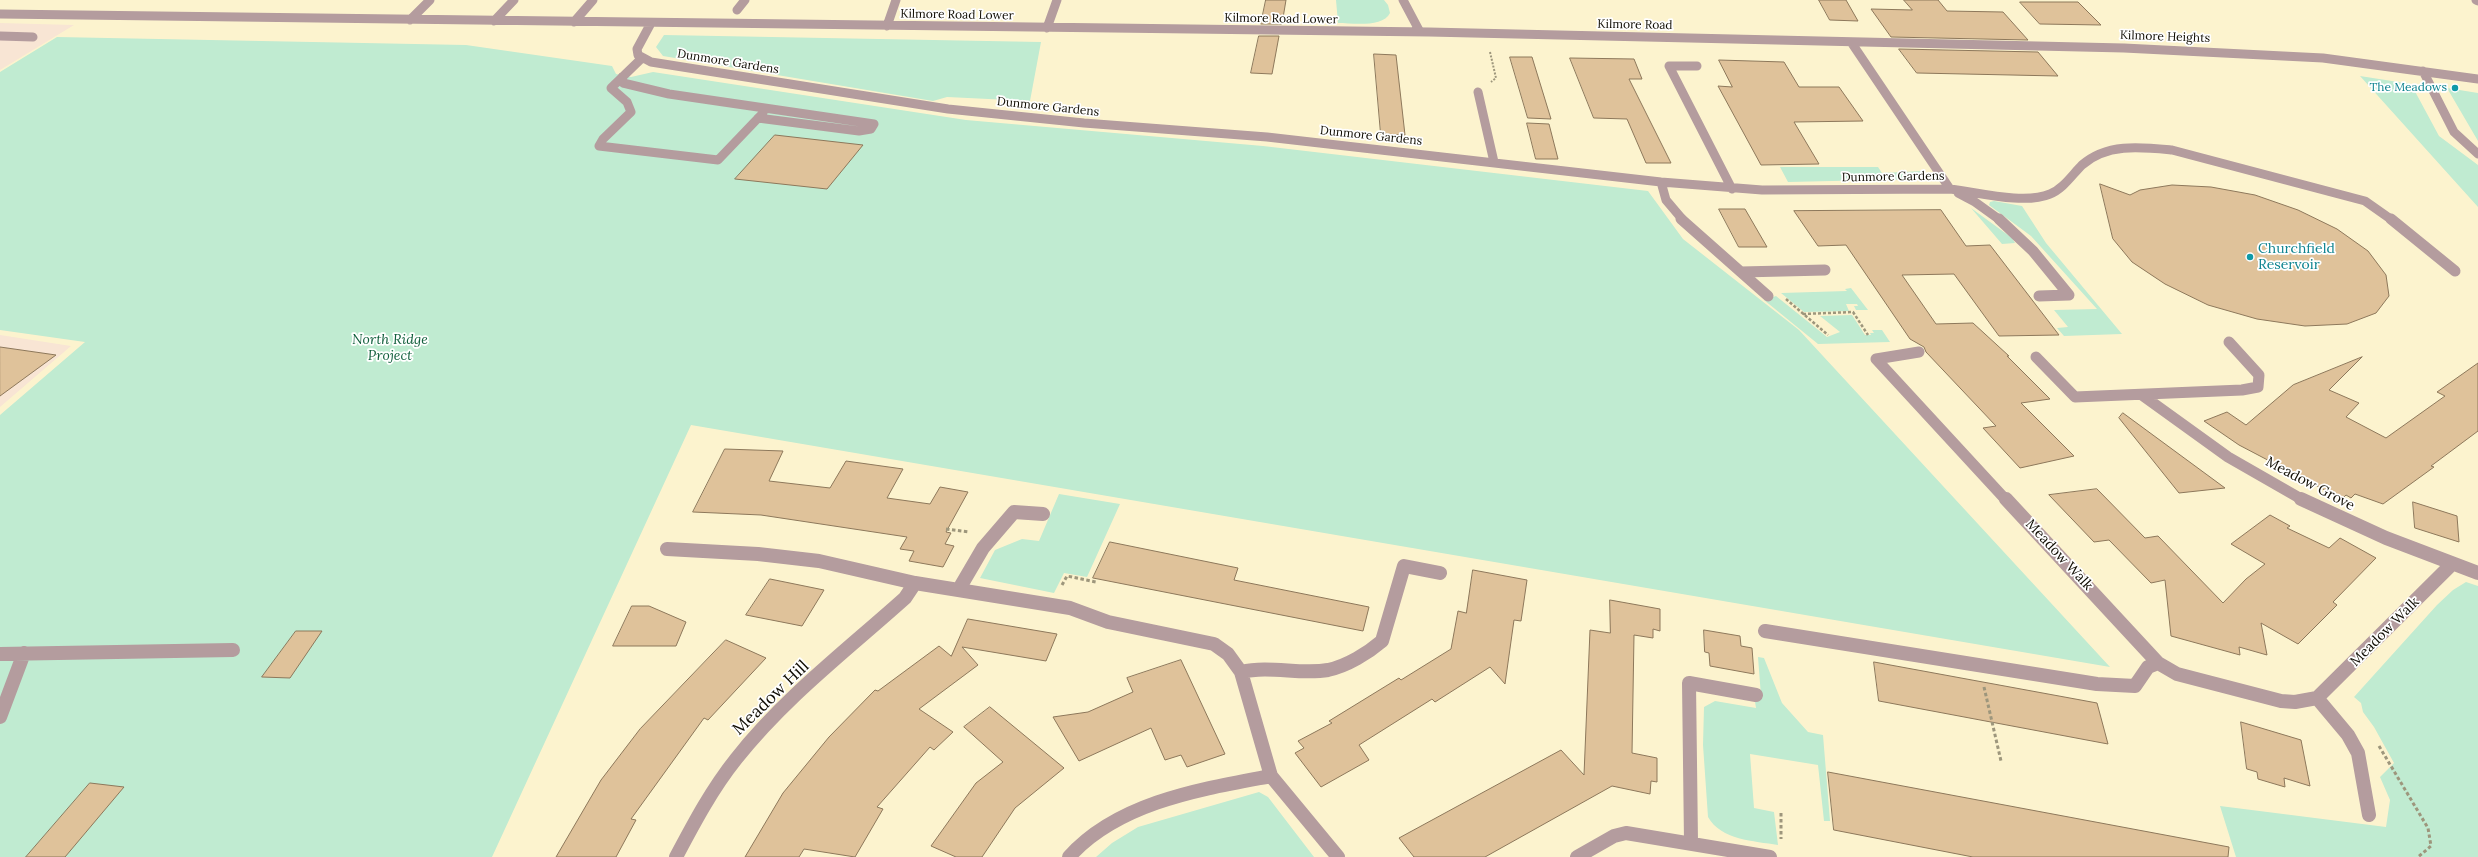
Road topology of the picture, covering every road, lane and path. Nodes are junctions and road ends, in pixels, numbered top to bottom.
1 (430, 0) edge
2 (514, 0) edge
3 (593, 0) edge
4 (745, 0) edge
5 (896, 0) edge
6 (1057, 0) edge
7 (1403, 0) edge
8 (737, 10) dead end
9 (0, 14) edge
10 (410, 20) junction
11 (494, 21) junction
12 (574, 22) junction
13 (651, 23) junction
14 (887, 26) junction
15 (1047, 28) junction
16 (1420, 32) junction
17 (0, 36) edge
18 (34, 37) dead end
19 (1851, 42) junction
20 (1489, 50) dead end
21 (642, 58) junction
22 (1697, 66) dead end
23 (2423, 71) junction
24 (622, 77) junction
25 (2478, 79) edge
26 (1478, 92) joint
27 (768, 107) junction
28 (758, 118) junction
29 (2478, 154) edge
30 (1494, 162) junction
31 (1661, 182) junction
32 (1732, 189) junction
33 (1950, 189) junction
34 (1825, 270) dead end
35 (2455, 271) dead end
36 (1741, 272) junction
37 (1768, 296) dead end
38 (1782, 296) dead end
39 (2040, 296) dead end
40 (1804, 314) junction
41 (1868, 334) dead end
42 (1828, 335) dead end
43 (2229, 342) dead end
44 (1919, 352) dead end
45 (2036, 357) dead end
46 (2142, 395) junction
47 (1043, 514) dead end
48 (946, 529) dead end
49 (971, 532) dead end
50 (667, 549) dead end
51 (2452, 564) junction
52 (2478, 572) edge
53 (1440, 573) dead end
54 (915, 583) junction
55 (959, 589) junction
56 (1766, 631) dead end
57 (233, 650) dead end
58 (24, 653) junction
59 (0, 654) edge
60 (2158, 662) junction
61 (1979, 666) junction
62 (1241, 672) junction
63 (1756, 695) dead end
64 (2317, 698) junction
65 (0, 717) edge
66 (2376, 742) dead end
67 (2001, 761) dead end
68 (1271, 776) junction
69 (1781, 813) dead end
70 (2369, 815) dead end
71 (1691, 842) junction
72 (1781, 843) dead end
73 (676, 857) edge
74 (1070, 857) edge
75 (1338, 857) edge
76 (1577, 857) edge
77 (1770, 857) edge
78 (2418, 857) edge

1 - 10 street
2 - 11 street
3 - 12 street
4 - 8 street
5 - 14 street
6 - 15 street
7 - 16 street
9 - 10 street, Kilmore Road Lower
10 - 11 street, Kilmore Road Lower
11 - 12 street, Kilmore Road Lower
12 - 13 street, Kilmore Road Lower
13 - 14 street, Kilmore Road Lower
13 - 21 street
14 - 15 street, Kilmore Road Lower
15 - 16 street, Kilmore Road Lower
16 - 19 street, Kilmore Road
17 - 18 street
19 - 23 street, Kilmore Heights
19 - 33 street, Dunmore Gardens
20 - 26 path
21 - 24 street
21 - 30 street, Dunmore Gardens
22 - 32 street
23 - 25 street, Kilmore Heights
23 - 29 street
24 - 27 street
24 - 28 street
26 - 30 street
27 - 28 street
27 - 28 street
30 - 31 street, Dunmore Gardens
31 - 32 street, Dunmore Gardens
31 - 36 street
32 - 33 street, Dunmore Gardens
33 - 35 street
33 - 39 street
34 - 36 street
36 - 37 street
38 - 40 path
40 - 41 path
40 - 42 path
43 - 46 street
44 - 60 street, Meadow Walk
45 - 46 street
46 - 51 street, Meadow Grove
47 - 55 street
48 - 49 path
50 - 54 street
51 - 52 street, Meadow Grove
51 - 64 street, Meadow Walk
53 - 62 street
54 - 55 street
54 - 73 street, Meadow Hill
55 - 62 street
56 - 61 street
57 - 58 street
58 - 59 street
58 - 65 street
60 - 61 street
60 - 64 street, Meadow Walk
61 - 67 path
62 - 68 street
63 - 71 street
64 - 70 street
66 - 78 path
68 - 74 street
68 - 75 street
69 - 72 path
71 - 76 street
71 - 77 street

